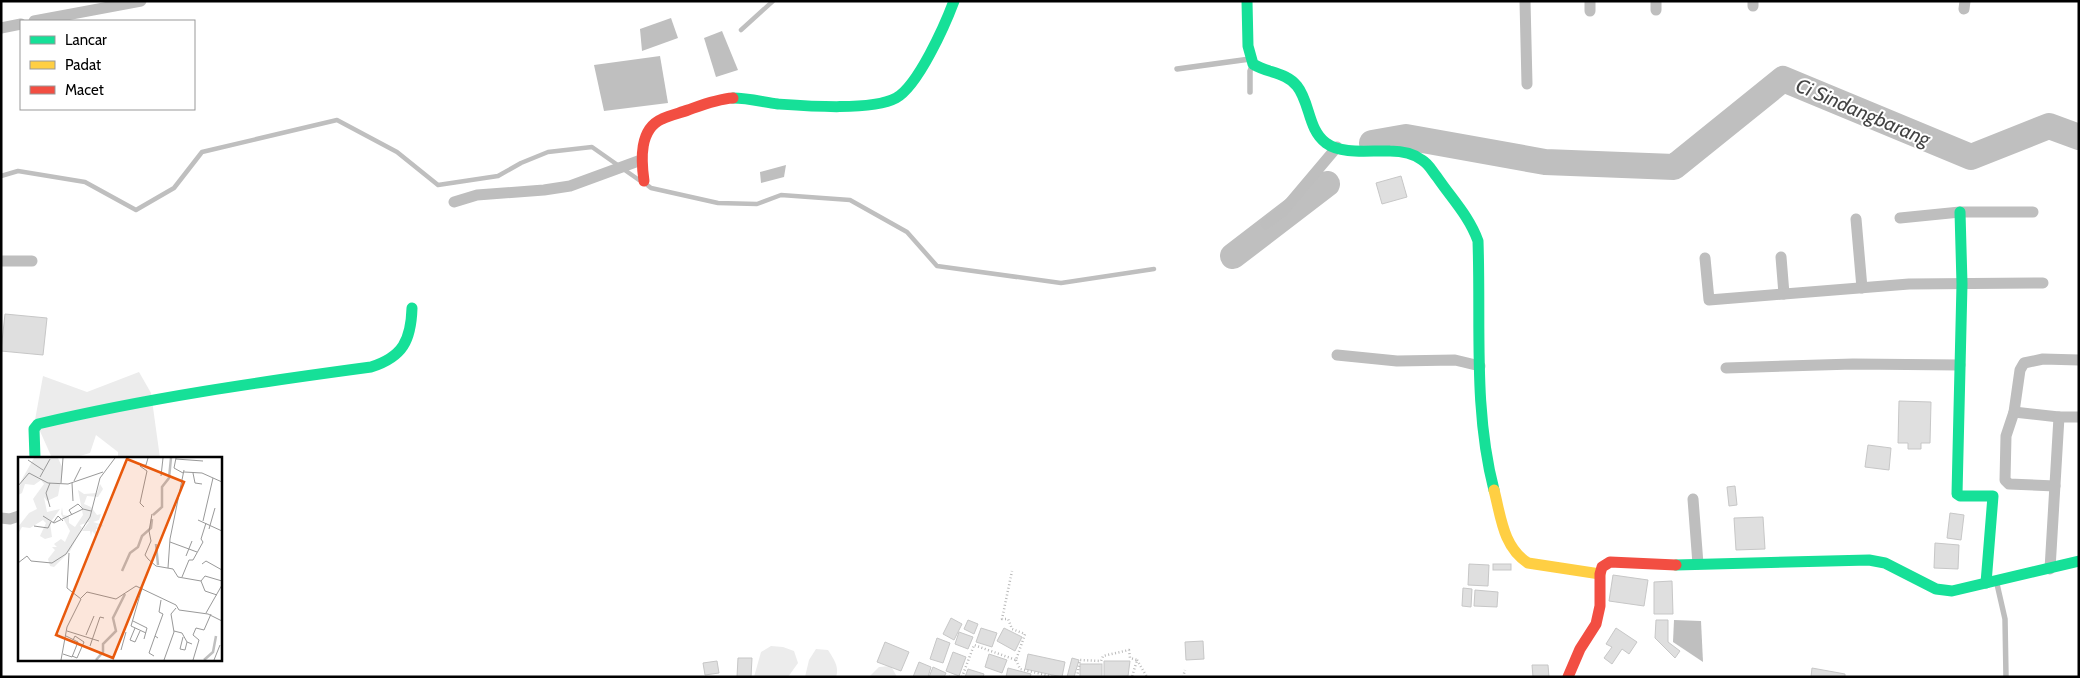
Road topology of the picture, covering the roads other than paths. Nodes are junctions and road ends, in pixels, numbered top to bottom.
1 (140, 1) edge
2 (954, 1) edge
3 (1246, 1) edge
4 (1525, 1) edge
5 (121, 3) edge
6 (39, 20) edge
7 (20, 24) edge
8 (1, 28) edge
9 (1252, 61) junction
10 (1177, 69) dead end
11 (1527, 84) dead end
12 (1250, 92) dead end
13 (1337, 147) junction
14 (636, 161) junction
15 (644, 181) dead end
16 (454, 202) dead end
17 (1960, 212) junction
18 (2033, 212) dead end
19 (1900, 218) dead end
20 (1856, 219) dead end
21 (1266, 224) dead end
22 (1781, 257) dead end
23 (1705, 258) dead end
24 (32, 260) dead end
25 (1, 261) edge
26 (2042, 283) dead end
27 (1962, 284) junction
28 (1862, 288) junction
29 (1784, 294) junction
30 (412, 308) dead end
31 (1337, 355) dead end
32 (2079, 360) edge
33 (1960, 365) junction
34 (1480, 366) junction
35 (1726, 368) dead end
36 (2014, 412) junction
37 (2059, 417) junction
38 (2079, 417) edge
39 (35, 457) edge
40 (2055, 486) junction
41 (1692, 499) dead end
42 (18, 516) edge
43 (1, 518) edge
44 (2079, 561) edge
45 (1698, 564) junction
46 (2050, 568) junction
47 (1600, 574) junction
48 (1991, 583) junction
49 (1568, 677) edge
50 (2006, 677) edge

1 - 5 street
2 - 14 street
3 - 9 street
4 - 11 street
5 - 6 street
7 - 8 street
9 - 10 lane
9 - 12 lane
9 - 13 street
13 - 21 street
13 - 34 street
14 - 15 street
14 - 16 street
17 - 18 street
17 - 19 street
17 - 27 street
20 - 28 street
22 - 29 street
23 - 29 street
24 - 25 street
26 - 27 street
27 - 28 street
27 - 33 street
28 - 29 street
30 - 39 street
31 - 34 street
32 - 36 street
33 - 35 street
33 - 48 street
34 - 47 street
36 - 37 street
36 - 40 street
37 - 38 street
37 - 40 street
40 - 46 street
41 - 45 street
42 - 43 street
44 - 46 street
45 - 47 street
45 - 48 street
46 - 48 street
47 - 49 street
48 - 50 lane

